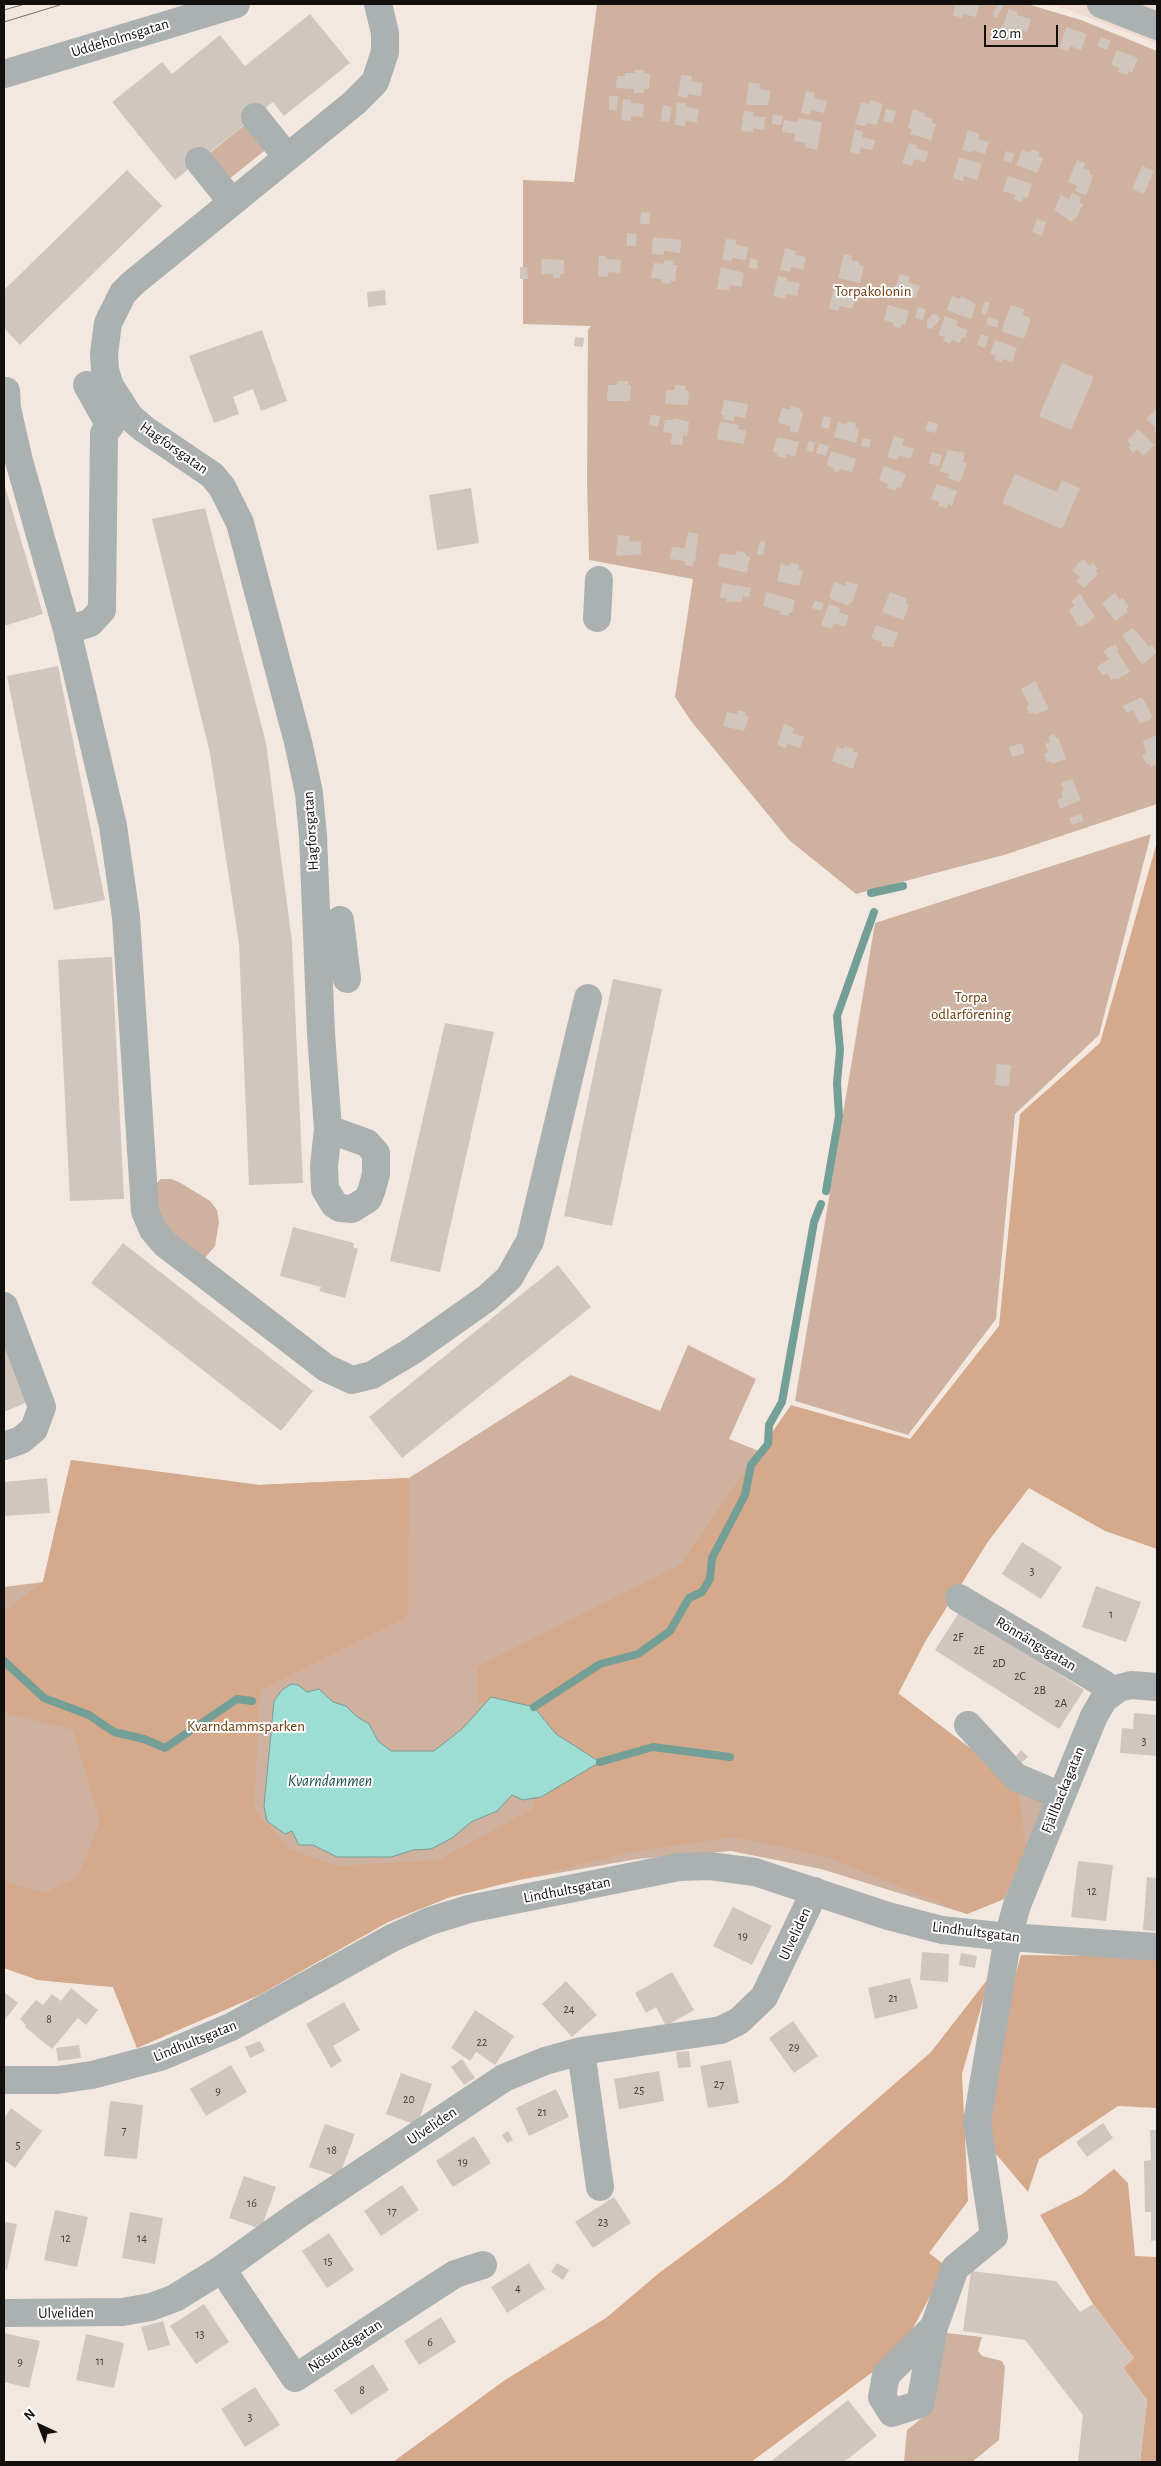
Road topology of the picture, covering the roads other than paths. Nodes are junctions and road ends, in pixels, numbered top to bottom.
1 (236, 4) edge
2 (378, 4) edge
3 (1102, 4) edge
4 (1157, 26) edge
5 (4, 74) edge
6 (255, 117) dead end
7 (288, 157) junction
8 (199, 161) dead end
9 (232, 202) junction
10 (87, 385) dead end
11 (6, 391) dead end
12 (599, 580) dead end
13 (597, 618) dead end
14 (67, 630) junction
15 (340, 920) dead end
16 (347, 979) dead end
17 (588, 998) dead end
18 (328, 1129) dead end
19 (4, 1306) edge
20 (12, 1443) edge
21 (959, 1598) dead end
22 (1157, 1687) edge
23 (1111, 1692) junction
24 (968, 1725) dead end
25 (1061, 1796) junction
26 (815, 1891) junction
27 (1008, 1937) junction
28 (1157, 1947) edge
29 (581, 2052) junction
30 (4, 2080) edge
31 (600, 2186) dead end
32 (483, 2265) dead end
33 (222, 2269) junction
34 (4, 2313) edge
35 (934, 2327) dead end

1 - 5 street, Uddeholmsgatan
2 - 7 street, Hagforsgatan
3 - 4 street
6 - 7 street
7 - 9 street, Hagforsgatan
8 - 9 street
9 - 18 street, Hagforsgatan
10 - 14 street
11 - 14 street
12 - 13 street
14 - 17 street
15 - 16 street
19 - 20 street
21 - 23 street, Rönnängsgatan
22 - 23 street
23 - 25 street, Fjällbackagatan
24 - 25 street
25 - 27 street, Fjällbackagatan
26 - 27 street, Lindhultsgatan
26 - 29 street, Ulveliden
26 - 30 street, Lindhultsgatan
27 - 28 street, Lindhultsgatan
27 - 35 street, Fjällbackagatan
29 - 31 street
29 - 33 street, Ulveliden
32 - 33 street, Nösundsgatan
33 - 34 street, Ulveliden

